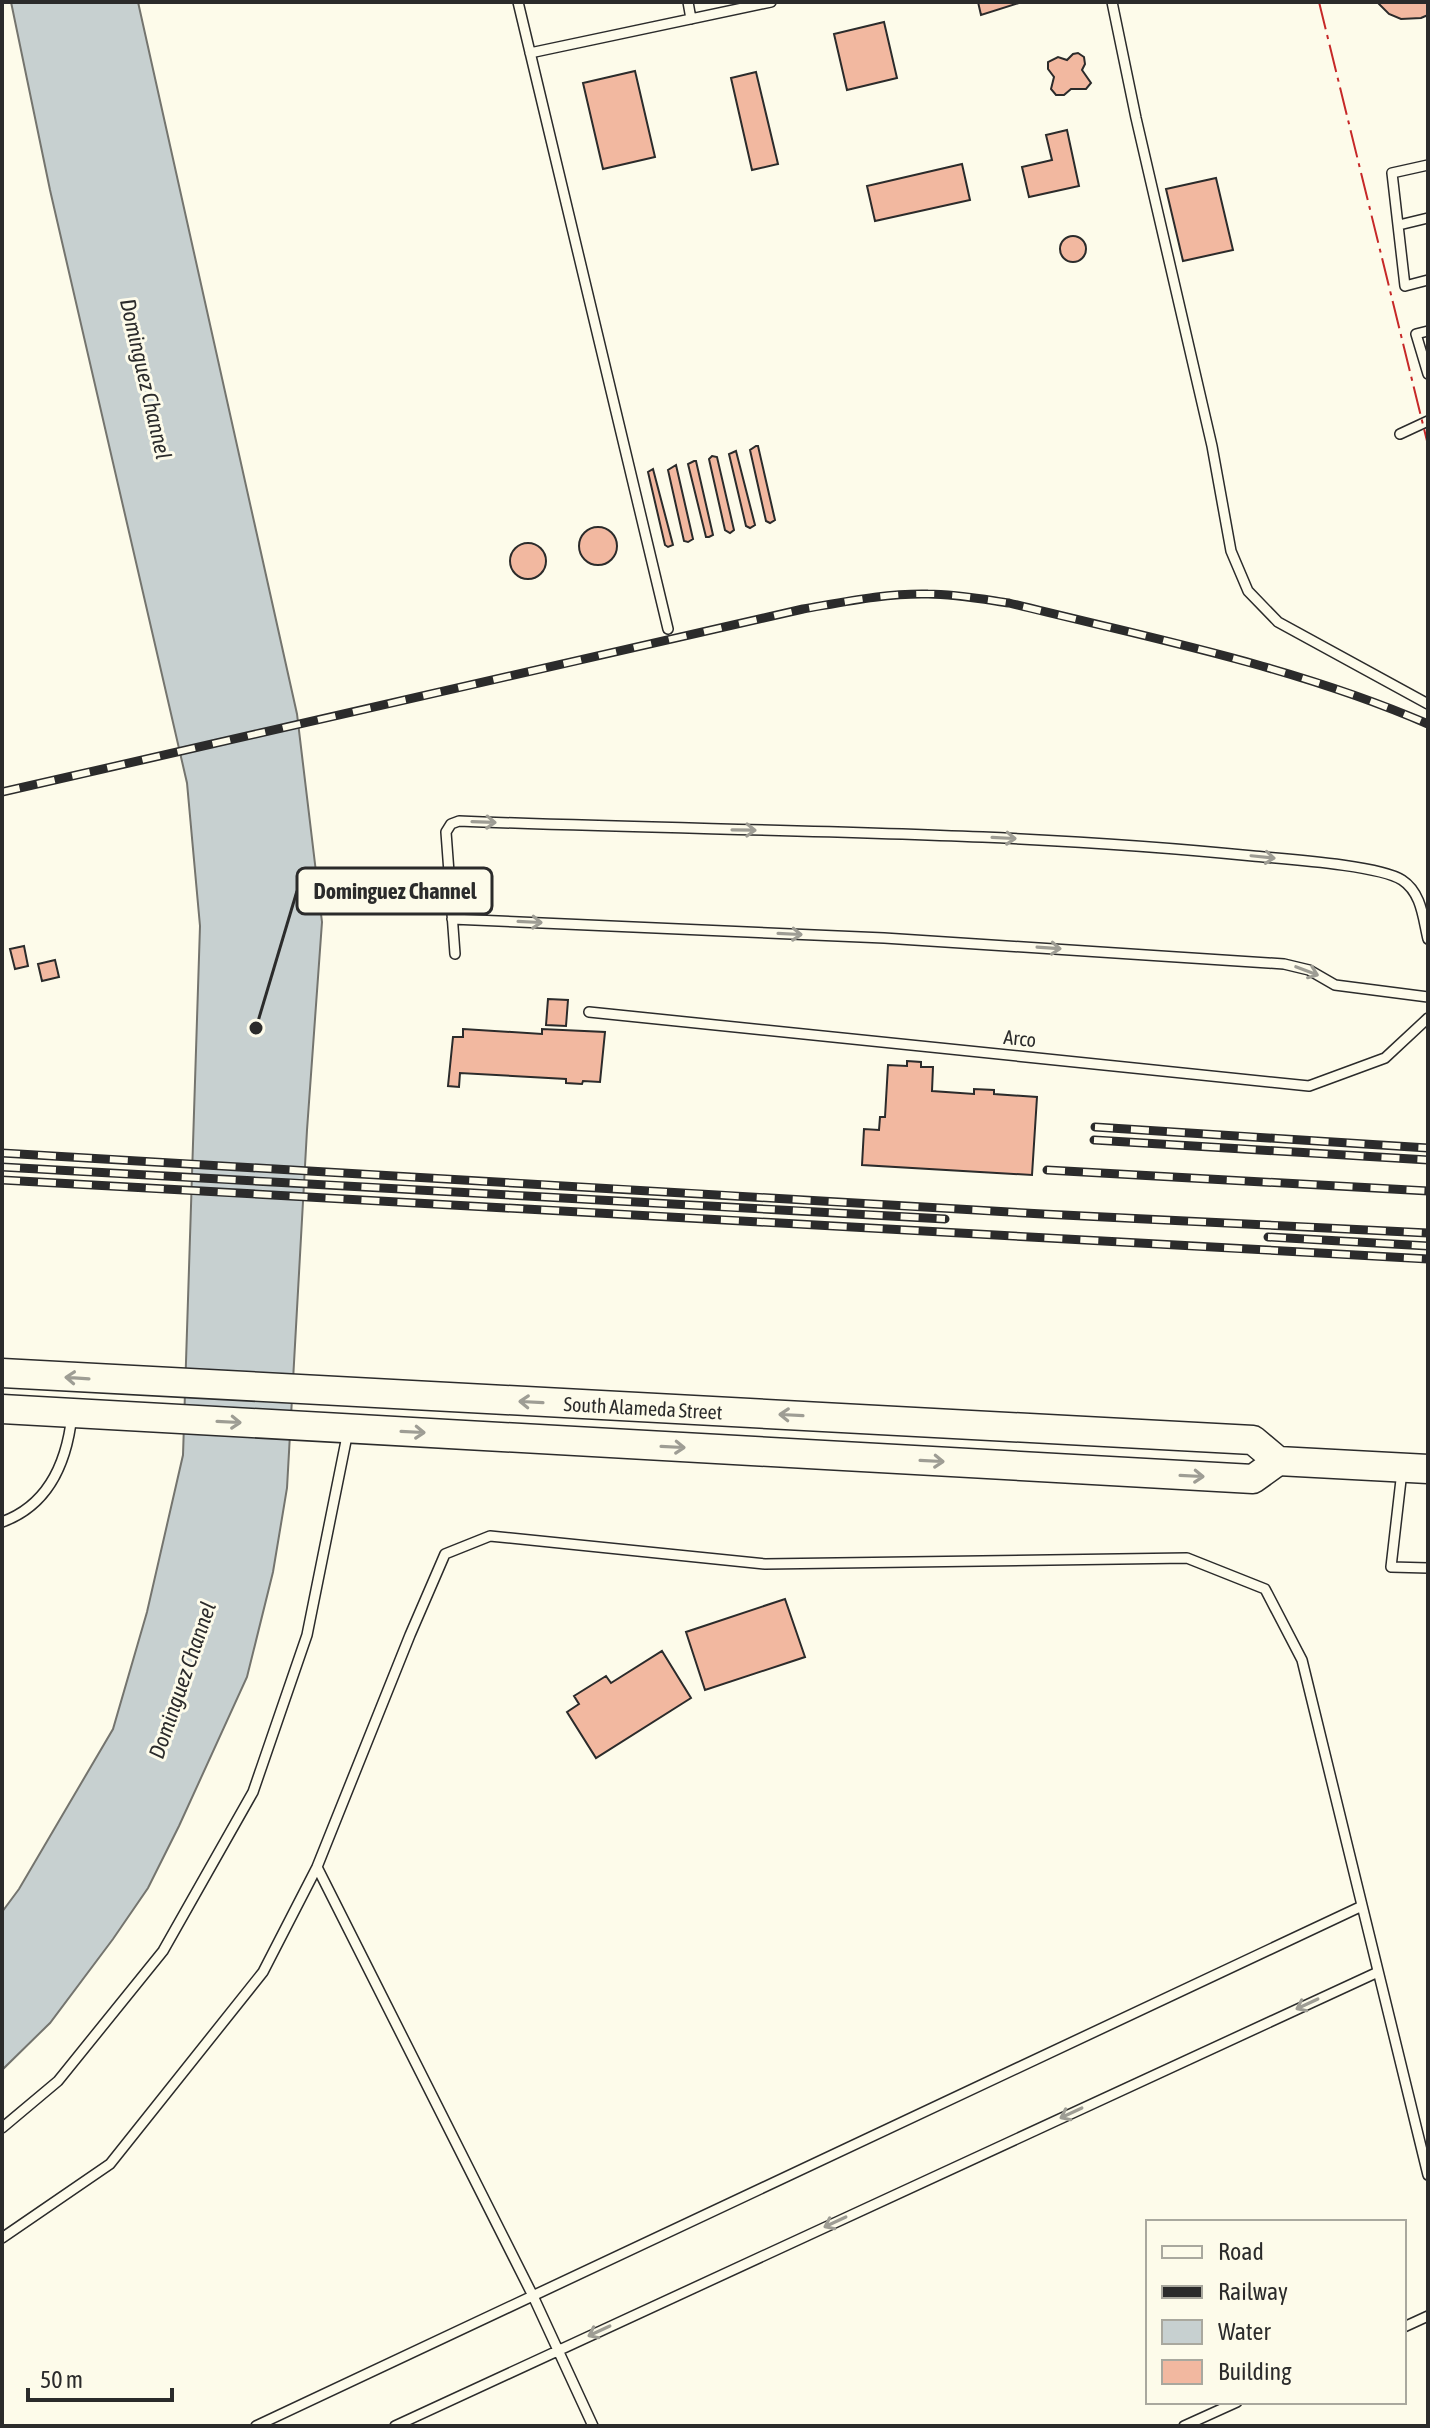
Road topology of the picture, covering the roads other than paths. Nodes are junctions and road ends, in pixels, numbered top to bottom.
1 (518, 2) edge
2 (688, 2) edge
3 (771, 2) edge
4 (1112, 2) edge
5 (691, 19) junction
6 (530, 53) junction
7 (1428, 165) edge
8 (1428, 218) edge
9 (1399, 225) junction
10 (1428, 280) edge
11 (1428, 331) edge
12 (1428, 374) edge
13 (1428, 421) edge
14 (1400, 434) dead end
15 (668, 629) dead end
16 (1428, 704) edge
17 (452, 919) junction
18 (1428, 939) edge
19 (455, 954) dead end
20 (1428, 997) edge
21 (589, 1012) dead end
22 (1428, 1018) edge
23 (2, 1373) edge
24 (2, 1409) edge
25 (72, 1413) junction
26 (342, 1428) junction
27 (1278, 1461) junction
28 (1415, 1468) edge
29 (2, 1522) edge
30 (1428, 1568) edge
31 (317, 1867) junction
32 (1362, 1906) junction
33 (1378, 1972) junction
34 (2, 2128) edge
35 (1428, 2175) edge
36 (2, 2238) edge
37 (533, 2296) junction
38 (1428, 2316) edge
39 (1406, 2326) edge
40 (559, 2349) junction
41 (1233, 2404) edge
42 (256, 2426) edge
43 (395, 2426) edge
44 (593, 2426) edge
45 (1184, 2426) edge

1 - 6 lane
2 - 5 lane
3 - 5 lane
4 - 16 lane
5 - 6 lane
6 - 15 lane
7 - 9 lane
8 - 9 lane
9 - 10 lane
11 - 12 lane
13 - 14 lane
17 -> 18 lane
17 - 19 lane
17 -> 20 lane
21 - 22 lane, Arco
27 -> 23 main road, South Alameda Street
24 - 25 main road, South Alameda Street
25 -> 26 main road, South Alameda Street
25 - 29 lane
26 -> 27 main road, South Alameda Street
26 - 34 lane
27 - 28 main road, South Alameda Street
28 - 30 lane
31 - 32 lane
31 - 36 lane
31 - 37 lane
32 - 33 lane
32 - 37 lane
33 - 35 lane
33 -> 40 lane
37 - 40 lane
37 - 42 lane
38 - 39 lane
40 - 43 lane
40 - 44 lane
41 - 45 lane

